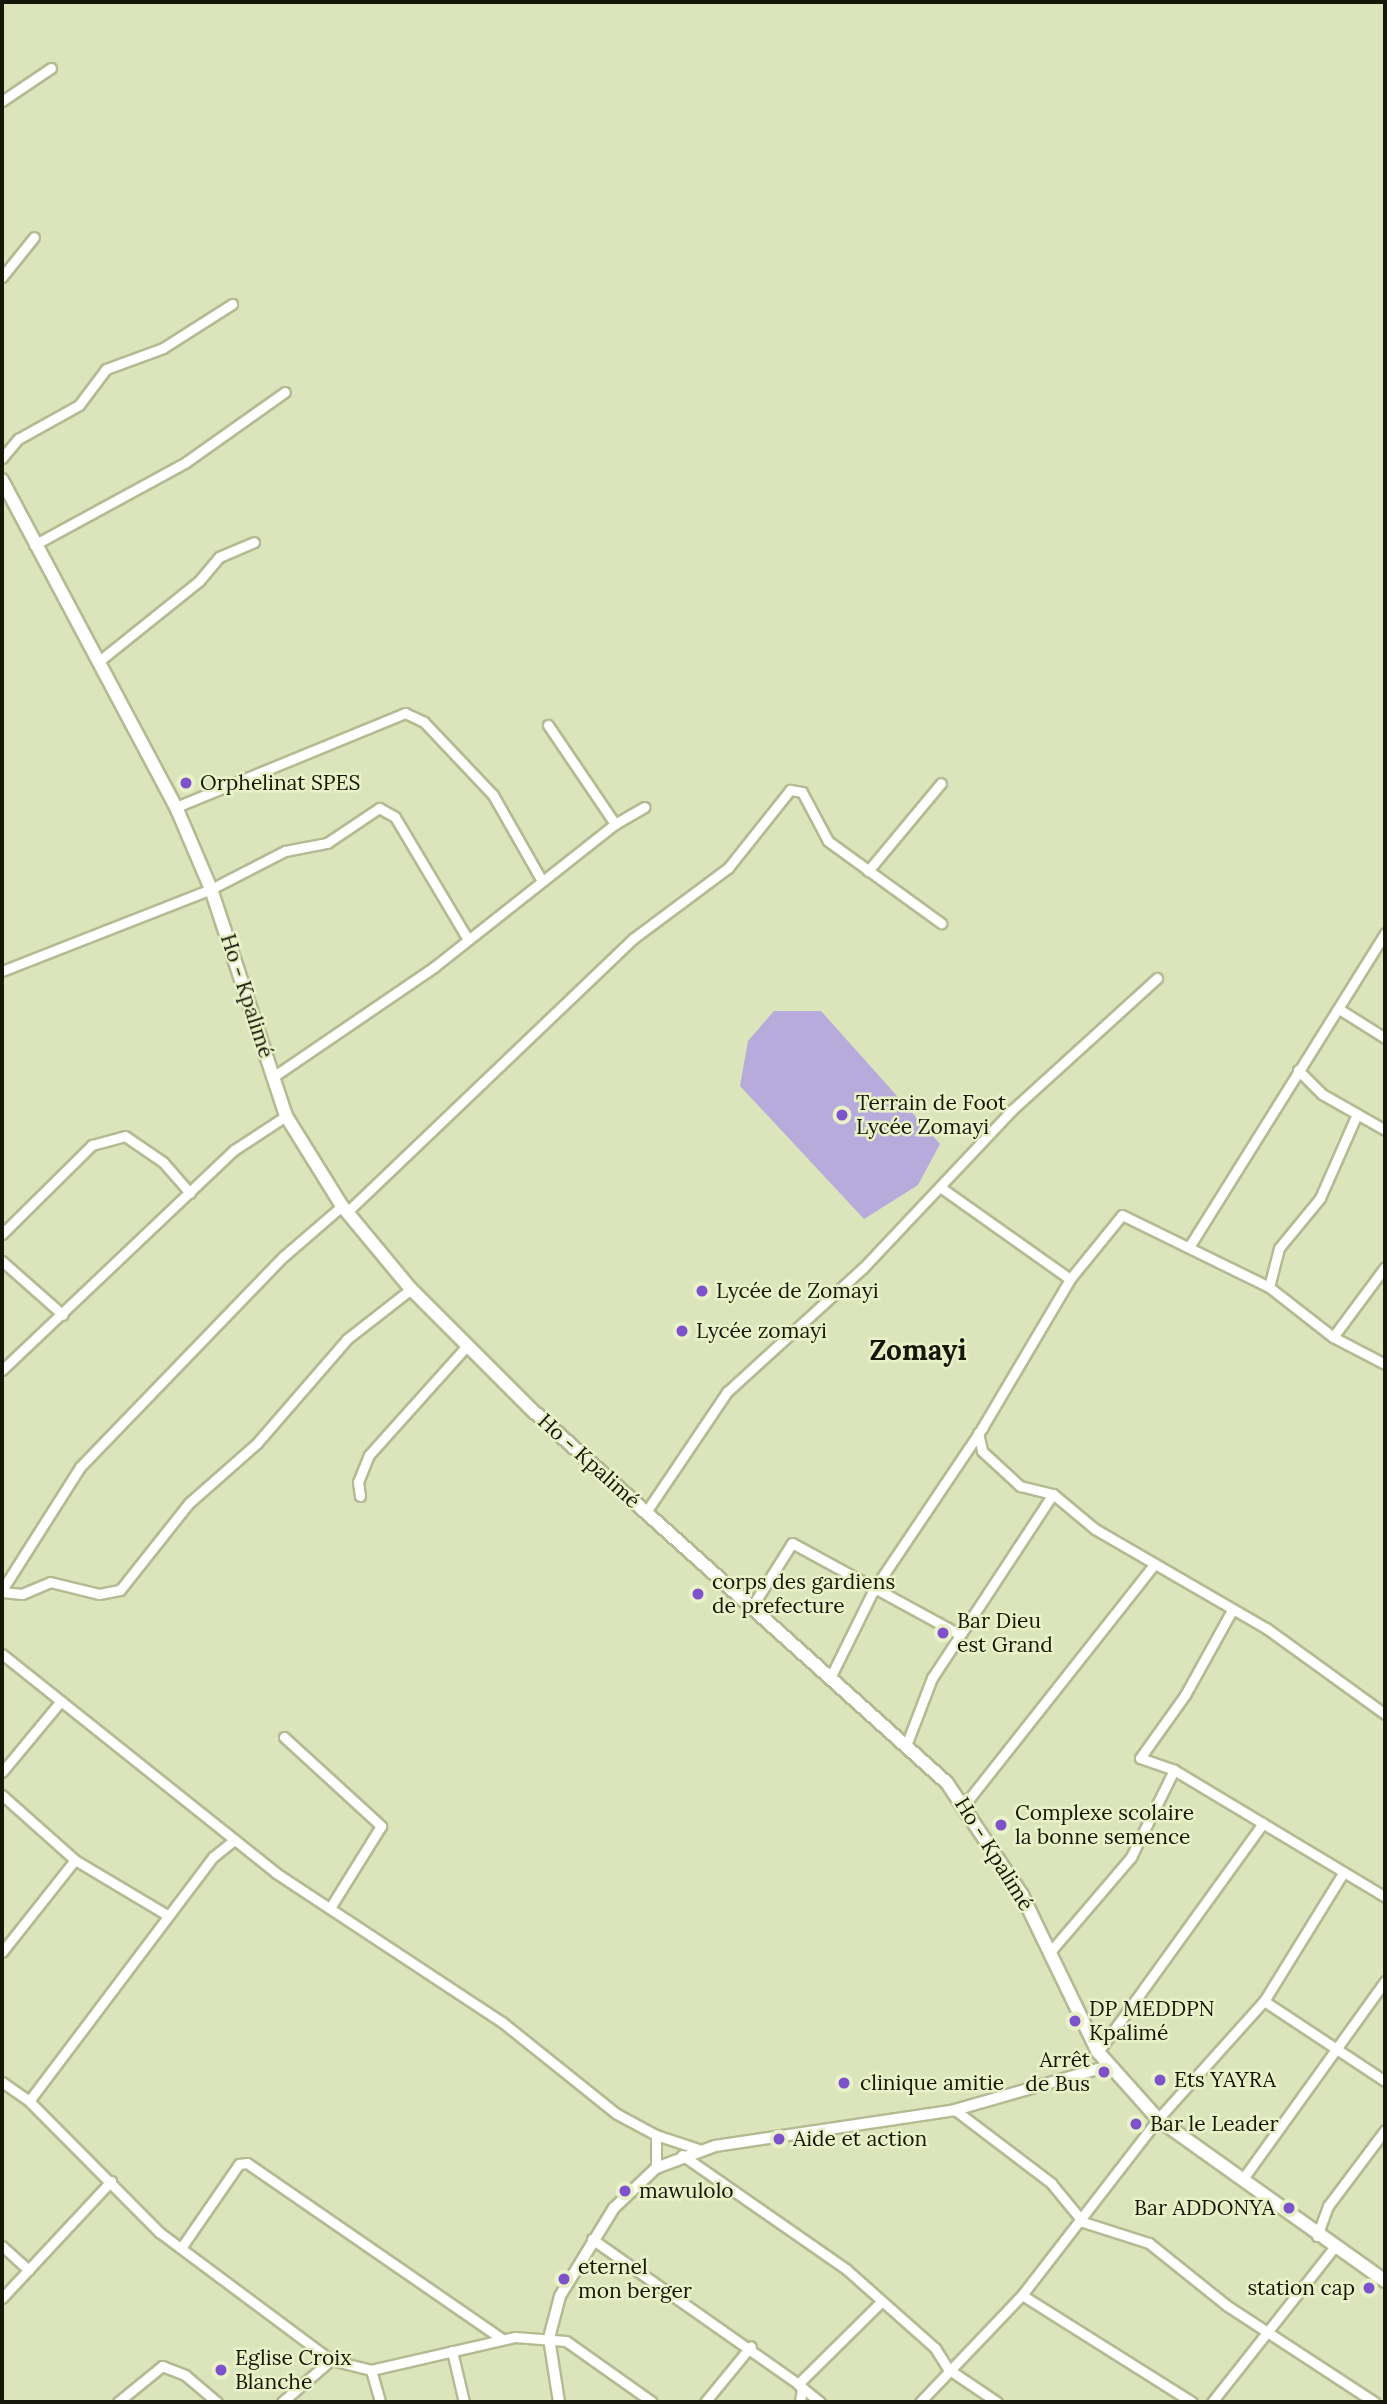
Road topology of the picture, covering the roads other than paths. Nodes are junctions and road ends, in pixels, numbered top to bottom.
1 (51, 68) dead end
2 (2, 101) edge
3 (34, 237) dead end
4 (2, 277) edge
5 (232, 304) dead end
6 (285, 392) dead end
7 (2, 458) edge
8 (2, 480) edge
9 (254, 542) dead end
10 (34, 545) junction
11 (98, 662) junction
12 (548, 726) dead end
13 (942, 783) dead end
14 (176, 807) junction
15 (645, 807) dead end
16 (615, 824) junction
17 (868, 871) junction
18 (542, 881) junction
19 (211, 889) junction
20 (942, 923) dead end
21 (1385, 933) edge
22 (467, 938) junction
23 (2, 971) edge
24 (1157, 978) dead end
25 (1339, 1009) junction
26 (1385, 1038) edge
27 (1298, 1070) junction
28 (273, 1077) junction
29 (1357, 1114) junction
30 (286, 1116) junction
31 (1385, 1130) edge
32 (940, 1187) junction
33 (190, 1193) junction
34 (345, 1209) junction
35 (2, 1234) edge
36 (1189, 1247) junction
37 (2, 1261) edge
38 (1385, 1267) edge
39 (1070, 1279) junction
40 (1269, 1287) junction
41 (411, 1289) junction
42 (63, 1315) junction
43 (1333, 1337) junction
44 (466, 1346) junction
45 (1385, 1364) edge
46 (2, 1370) edge
47 (978, 1433) junction
48 (1053, 1494) junction
49 (360, 1496) dead end
50 (646, 1512) junction
51 (1154, 1565) junction
52 (874, 1590) junction
53 (2, 1591) edge
54 (752, 1605) junction
55 (1231, 1612) junction
56 (960, 1634) junction
57 (2, 1654) edge
58 (831, 1676) junction
59 (61, 1702) junction
60 (1385, 1714) edge
61 (284, 1737) dead end
62 (907, 1743) junction
63 (1174, 1770) junction
64 (2, 1772) edge
65 (2, 1794) edge
66 (965, 1804) junction
67 (1263, 1823) junction
68 (233, 1841) junction
69 (75, 1860) junction
70 (1343, 1872) junction
71 (1385, 1897) edge
72 (330, 1908) junction
73 (169, 1916) junction
74 (2, 1952) edge
75 (1051, 1952) junction
76 (1385, 1981) edge
77 (1264, 2001) junction
78 (1339, 2051) junction
79 (1098, 2052) junction
80 (1108, 2066) junction
81 (1385, 2081) edge
82 (2, 2082) edge
83 (29, 2101) junction
84 (955, 2110) junction
85 (1158, 2119) junction
86 (1385, 2130) edge
87 (656, 2135) junction
88 (701, 2150) junction
89 (682, 2155) junction
90 (656, 2168) junction
91 (1242, 2180) junction
92 (111, 2181) junction
93 (1083, 2222) junction
94 (1317, 2236) junction
95 (592, 2239) junction
96 (2, 2246) edge
97 (181, 2248) junction
98 (1333, 2249) junction
99 (30, 2270) junction
100 (1385, 2281) edge
101 (1022, 2295) junction
102 (2, 2298) edge
103 (881, 2302) junction
104 (1268, 2330) junction
105 (549, 2337) junction
106 (502, 2339) junction
107 (751, 2346) junction
108 (452, 2351) junction
109 (331, 2360) junction
110 (948, 2369) junction
111 (371, 2370) junction
112 (800, 2386) junction
113 (118, 2402) edge
114 (217, 2402) edge
115 (282, 2402) edge
116 (380, 2402) edge
117 (464, 2402) edge
118 (559, 2402) edge
119 (652, 2402) edge
120 (705, 2402) edge
121 (800, 2402) edge
122 (820, 2402) edge
123 (920, 2402) edge
124 (997, 2402) edge
125 (1192, 2402) edge
126 (1212, 2402) edge
127 (1374, 2402) edge

1 - 2 street
3 - 4 street
5 - 7 street
6 - 10 street
8 - 10 main road, Ho - Kpalimé
9 - 11 street
10 - 11 main road, Ho - Kpalimé
11 - 14 main road, Ho - Kpalimé
12 - 16 street
13 - 17 street
14 - 18 street
14 - 19 main road, Ho - Kpalimé
15 - 16 street
16 - 18 street
17 - 20 street
17 - 34 street
18 - 22 street
19 - 22 street
19 - 23 street
19 - 28 main road, Ho - Kpalimé
21 - 25 street
22 - 28 street
24 - 32 street
25 - 26 street
25 - 27 street
27 - 29 street
27 - 36 street
28 - 30 main road, Ho - Kpalimé
29 - 31 street
29 - 40 street
30 - 33 street
30 - 34 main road, Ho - Kpalimé
32 - 39 street
32 - 50 street
33 - 35 street
33 - 42 street
34 - 41 main road, Ho - Kpalimé
34 - 53 street
36 - 39 street
36 - 40 street
37 - 42 street
38 - 43 street
39 - 47 street
40 - 43 street
41 - 44 main road, Ho - Kpalimé
41 - 53 street
42 - 46 street
43 - 45 street
44 - 49 street
44 - 50 main road, Ho - Kpalimé
47 - 48 street
47 - 52 street
48 - 51 street
48 - 56 street
50 - 54 main road, Ho - Kpalimé
51 - 55 street
51 - 66 street
52 - 54 street
52 - 56 street
52 - 58 street
54 - 58 main road, Ho - Kpalimé
55 - 60 street
55 - 63 street
56 - 62 street
57 - 59 street
58 - 62 main road, Ho - Kpalimé
59 - 64 street
59 - 68 street
61 - 72 street
62 - 66 main road, Ho - Kpalimé
63 - 67 street
63 - 75 street
65 - 69 street
66 - 75 main road, Ho - Kpalimé
67 - 70 street
67 - 79 street
68 - 72 street
68 - 73 street
69 - 73 street
69 - 74 street
70 - 71 street
70 - 77 street
72 - 87 street
73 - 83 street
75 - 79 main road, Ho - Kpalimé
76 - 78 street
77 - 78 street
77 - 85 street
78 - 81 street
78 - 91 street
79 - 80 main road, Ho - Kpalimé
80 - 84 street
80 - 85 main road, Ho - Kpalimé
82 - 83 street
83 - 92 street
84 - 88 street
84 - 93 street
85 - 91 main road, Ho - Kpalimé
85 - 93 street
86 - 94 street
87 - 88 street
87 - 90 street
88 - 89 street
89 - 90 street
89 - 103 street
90 - 95 street
91 - 94 main road, Ho - Kpalimé
92 - 97 street
92 - 99 street
93 - 101 street
93 - 104 street
94 - 98 main road, Ho - Kpalimé
95 - 105 street
95 - 107 street
96 - 99 street
97 - 106 street
97 - 109 street
98 - 100 main road, Ho - Kpalimé
98 - 104 street
99 - 102 street
101 - 110 street
101 - 125 street
103 - 110 street
103 - 112 street
104 - 126 street
104 - 127 street
105 - 106 street
105 - 118 street
105 - 119 street
106 - 108 street
107 - 112 street
107 - 120 street
108 - 111 street
108 - 117 street
109 - 111 street
109 - 115 street
110 - 123 street
110 - 124 street
111 - 116 street
112 - 121 street
112 - 122 street
113 - 114 street

